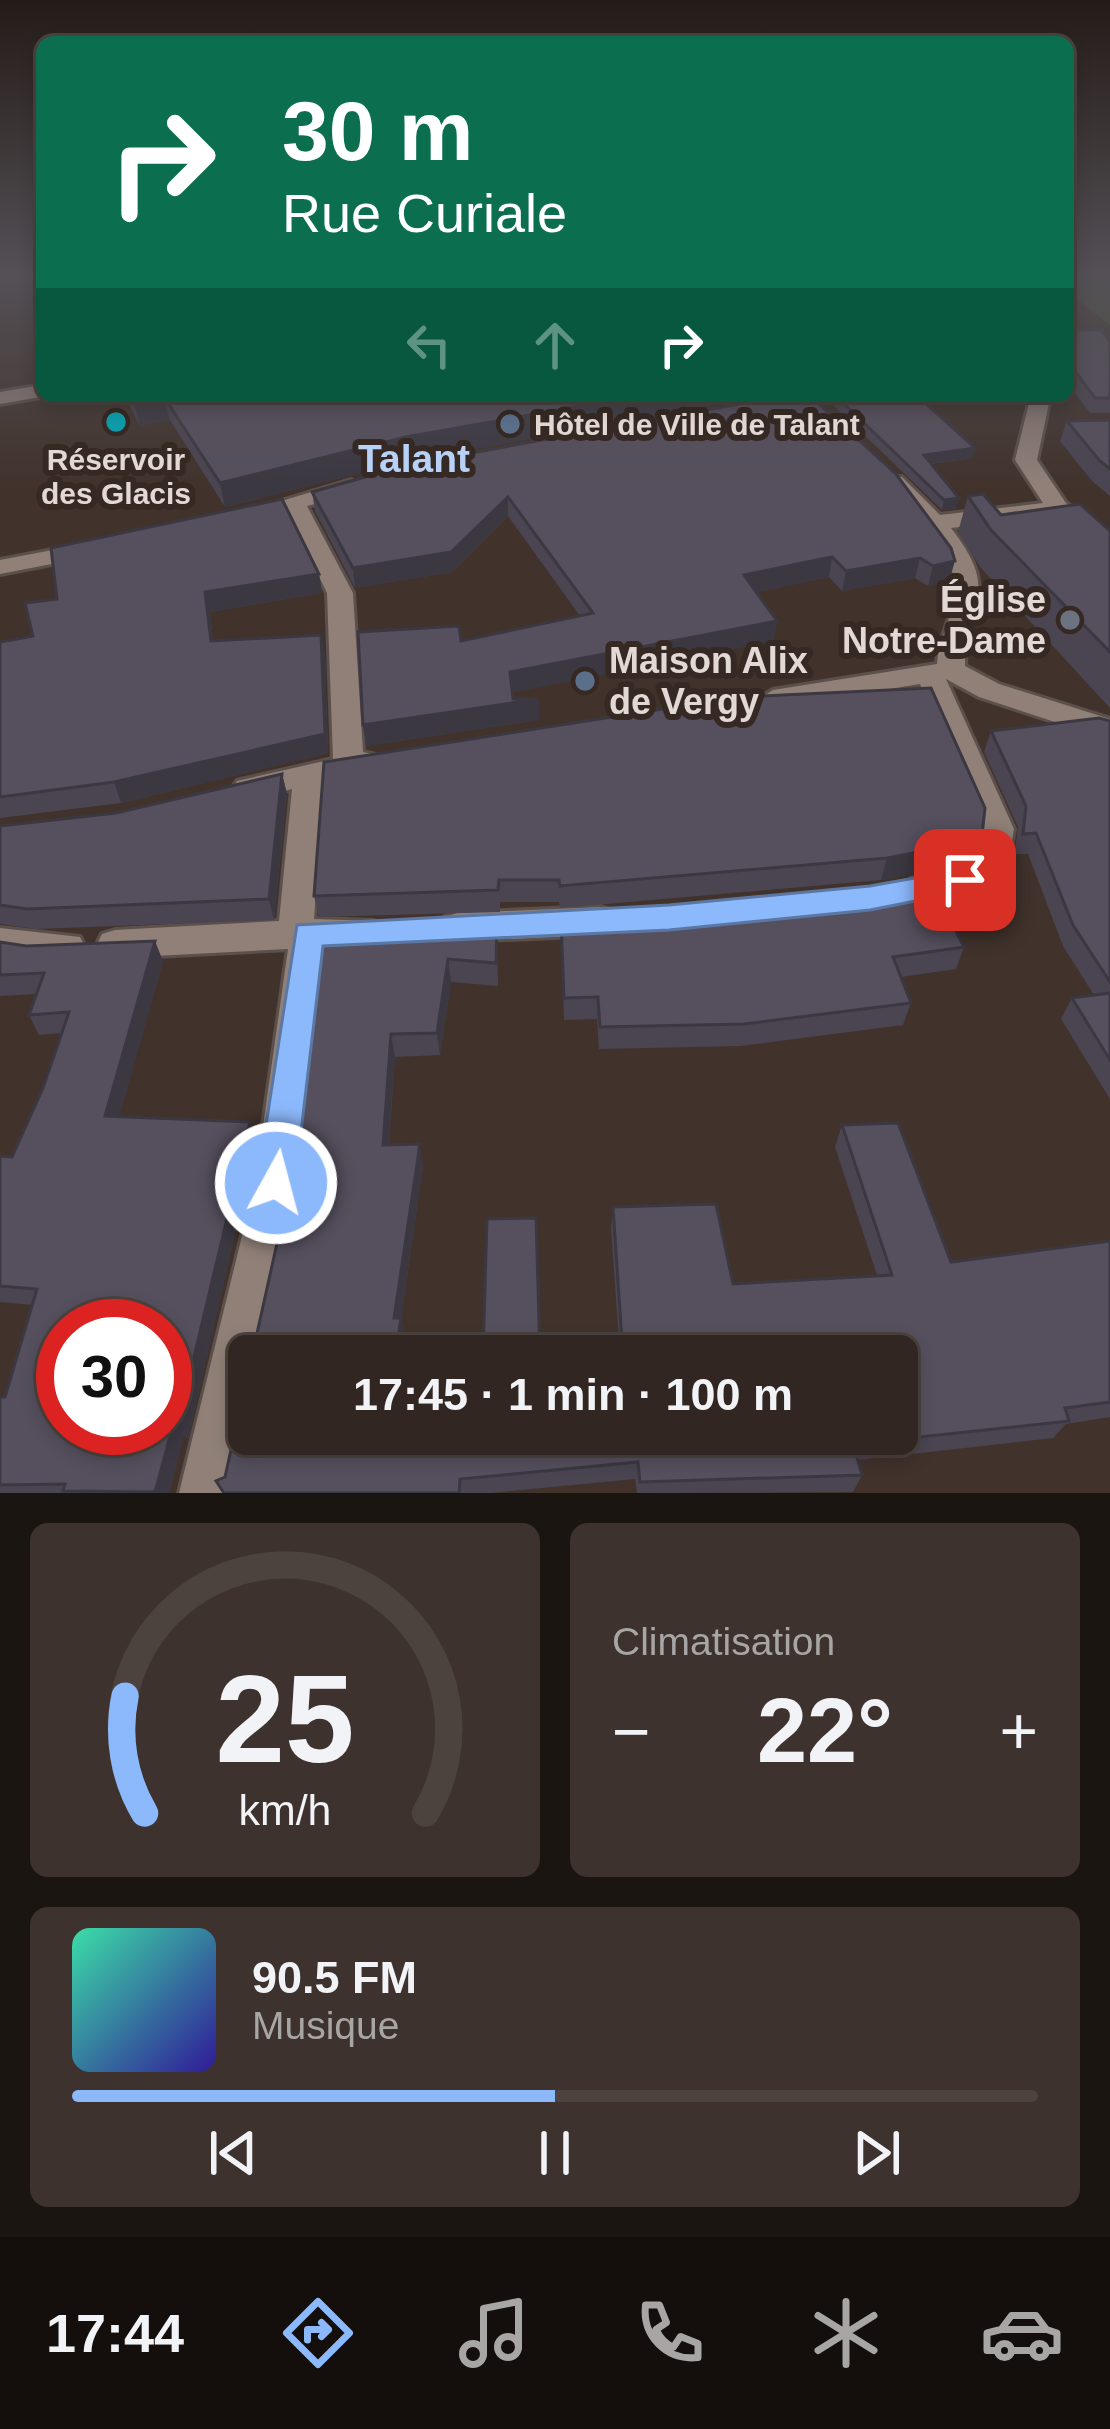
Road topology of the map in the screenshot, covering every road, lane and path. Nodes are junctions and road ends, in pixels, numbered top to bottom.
1 (36, 392) edge
2 (0, 398) edge
3 (1038, 402) edge
4 (878, 466) edge
5 (369, 482) edge
6 (295, 504) junction
7 (1058, 508) junction
8 (228, 519) edge
9 (935, 523) junction
10 (115, 545) edge
11 (1110, 547) edge
12 (0, 566) edge
13 (940, 673) junction
14 (746, 703) edge
15 (1110, 730) edge
16 (395, 757) edge
17 (348, 764) junction
18 (309, 772) junction
19 (223, 795) edge
20 (889, 894) edge
21 (646, 919) edge
22 (302, 935) junction
23 (0, 942) edge
24 (205, 1493) edge

1 - 2 street
3 - 7 street
4 - 9 street
5 - 6 street
6 - 8 street
6 - 17 street
7 - 9 street
7 - 11 street
9 - 13 street
10 - 12 street
13 - 14 street
13 - 15 street
13 - 20 street
16 - 17 street
17 - 18 street
18 - 19 street
18 - 22 street
21 - 22 street
22 - 23 street
22 - 24 street

